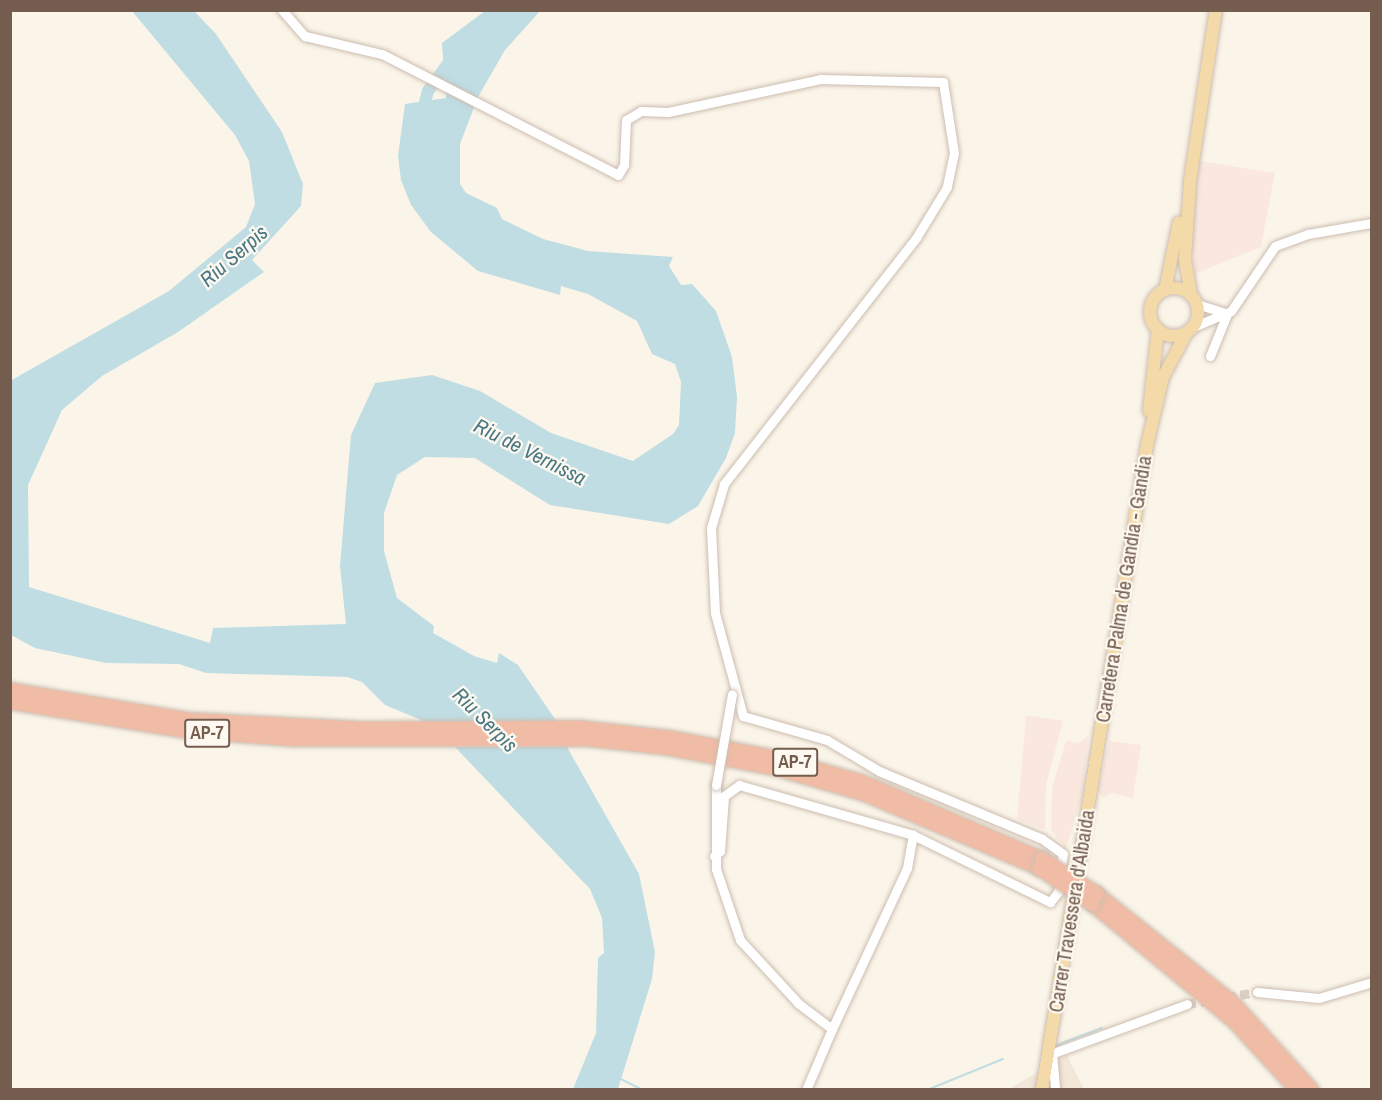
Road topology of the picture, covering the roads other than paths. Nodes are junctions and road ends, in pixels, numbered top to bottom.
1 (282, 10) edge
2 (1216, 10) edge
3 (1190, 180) junction
4 (1371, 223) edge
5 (1165, 290) junction
6 (1194, 299) junction
7 (1221, 313) junction
8 (1158, 329) junction
9 (1190, 329) junction
10 (1210, 356) dead end
11 (1147, 445) junction
12 (731, 670) junction
13 (10, 690) edge
14 (10, 702) edge
15 (1100, 733) joint
16 (405, 735) junction
17 (913, 835) junction
18 (714, 856) junction
19 (1095, 899) junction
20 (1371, 982) edge
21 (1257, 993) tunnel mouth
22 (1187, 1004) tunnel mouth
23 (832, 1029) junction
24 (1050, 1054) junction
25 (806, 1089) edge
26 (1042, 1089) edge
27 (1054, 1089) edge
28 (1298, 1089) edge
29 (1312, 1089) edge

1 - 12 street
2 - 3 main road
3 - 5 main road
3 - 6 main road
4 - 7 street
5 - 6 main road
5 - 8 main road
6 - 7 street
6 - 9 main road
7 - 9 street
7 - 10 street
8 - 9 main road
8 - 11 main road, Carretera Palma de Gandia - Gandia
9 - 11 main road, Carretera Palma de Gandia - Gandia
11 - 15 main road, Carretera Palma de Gandia - Gandia
12 - 17 street
12 - 18 street, bridge
13 - 16 highway, AP-7
14 - 16 highway, AP-7
15 - 24 main road, Carrer Travessera d'Albaida
16 - 19 highway, AP-7, bridge
17 - 18 street
17 - 23 street
18 - 23 street
19 - 28 highway, AP-7
19 - 29 highway, AP-7
20 - 21 street
22 - 24 street
23 - 25 street
24 - 26 main road, Carrer Travessera d'Albaida
24 - 27 street

